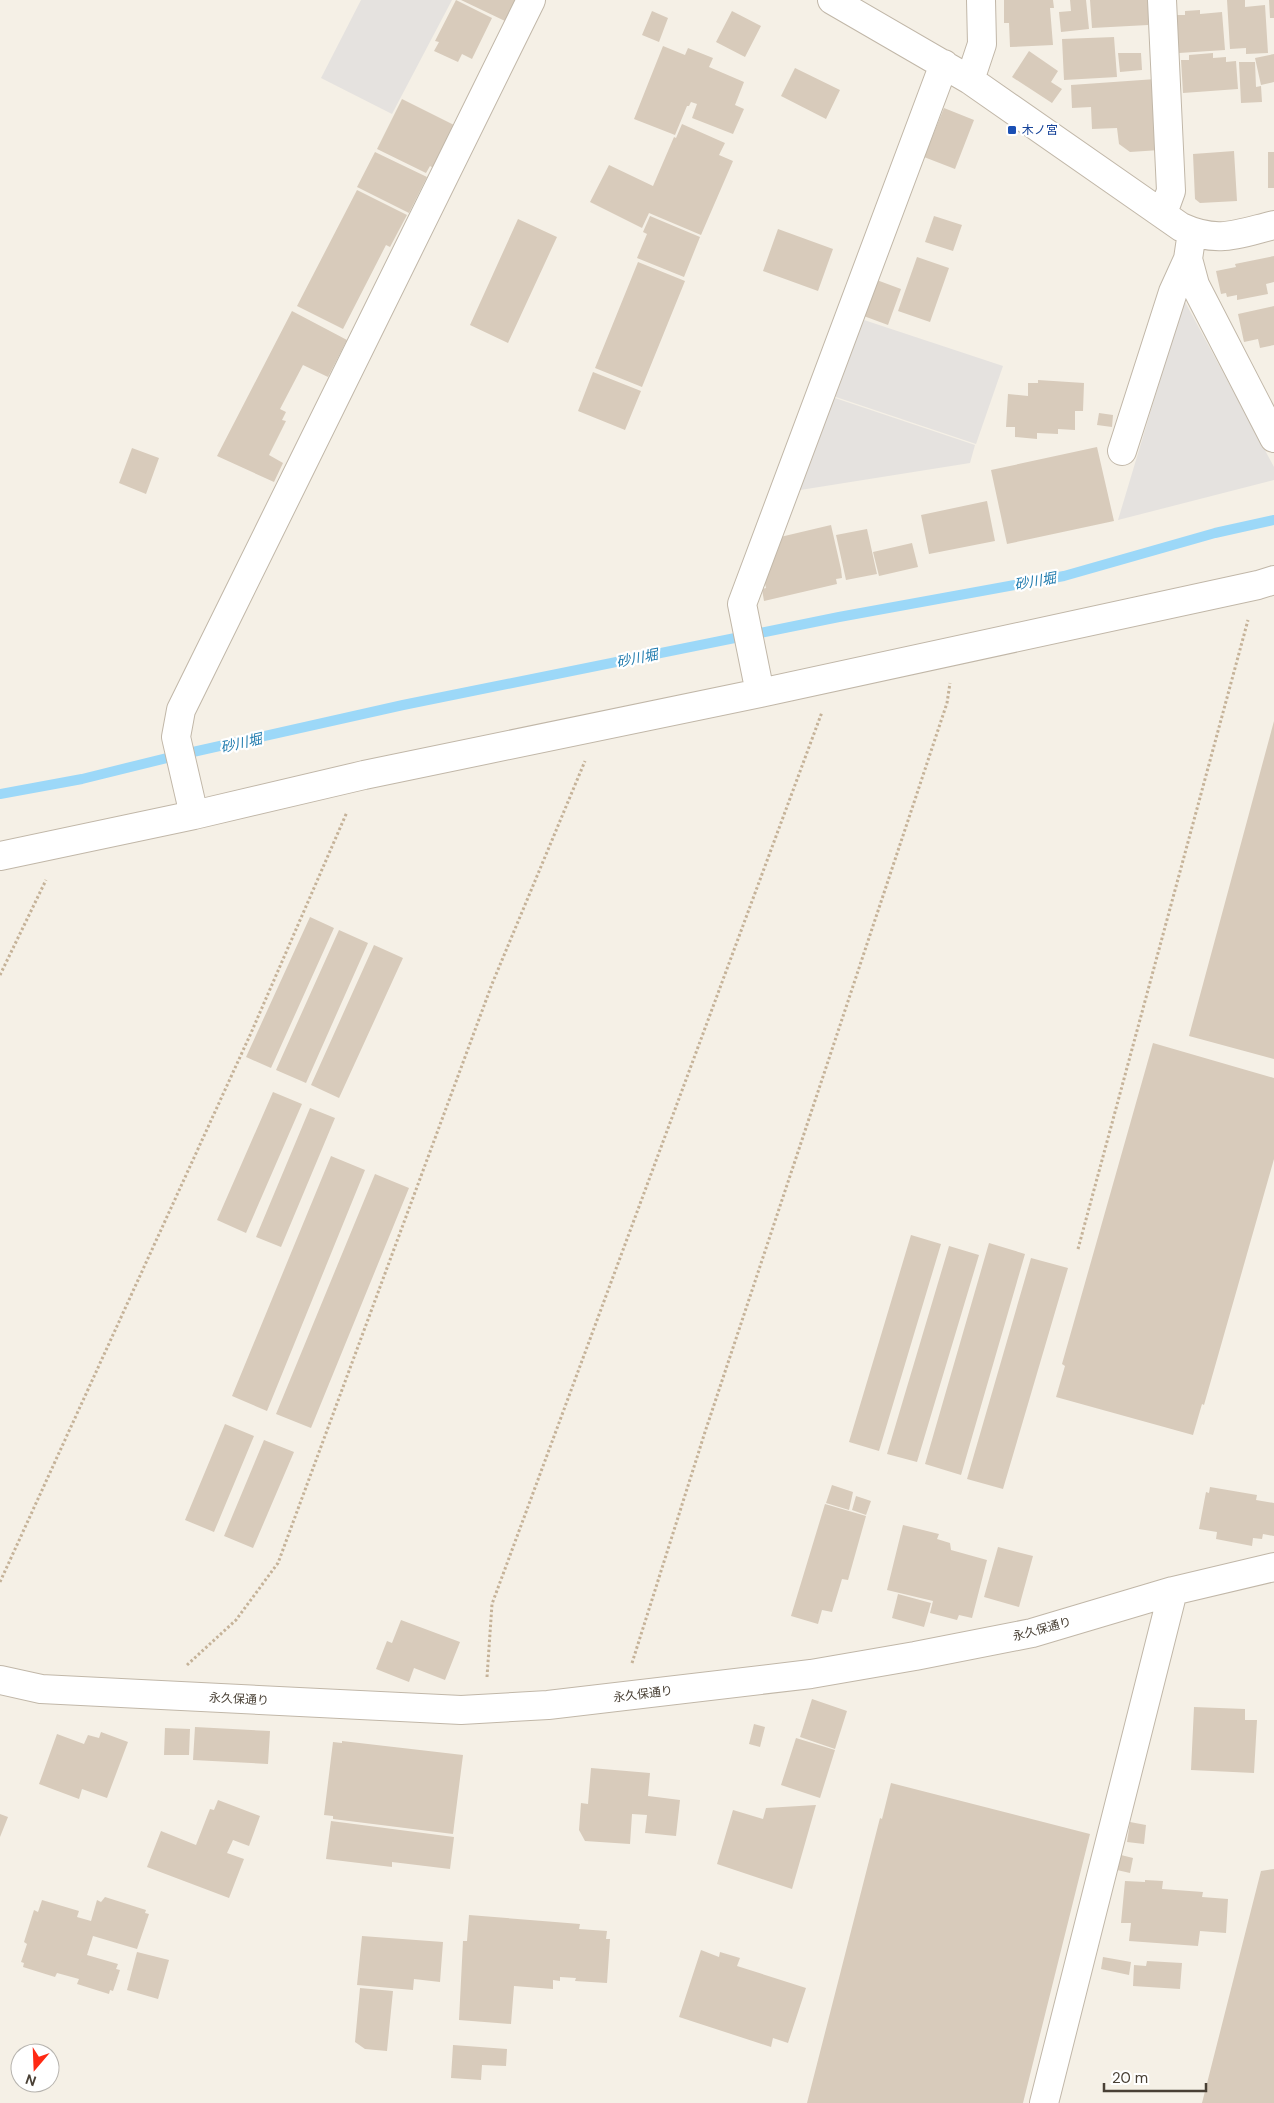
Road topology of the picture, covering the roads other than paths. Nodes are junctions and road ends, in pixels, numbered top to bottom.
1 (531, 0) edge
2 (832, 0) edge
3 (981, 0) edge
4 (1162, 0) edge
5 (944, 64) junction
6 (970, 80) junction
7 (1163, 214) junction
8 (1274, 226) edge
9 (1192, 232) junction
10 (1188, 259) junction
11 (1274, 438) edge
12 (1122, 451) dead end
13 (1266, 582) edge
14 (758, 686) junction
15 (194, 815) junction
16 (0, 856) edge
17 (1274, 1567) edge
18 (1173, 1591) junction
19 (0, 1680) edge
20 (1044, 2103) edge

1 - 15 street
2 - 5 street
3 - 6 street
4 - 7 street
5 - 6 street
5 - 14 street
6 - 7 street
7 - 9 street
8 - 9 street
9 - 10 street
10 - 11 street
10 - 12 street
13 - 14 street
14 - 15 street
15 - 16 street
17 - 18 street, 永久保通り
18 - 19 street, 永久保通り
18 - 20 street

